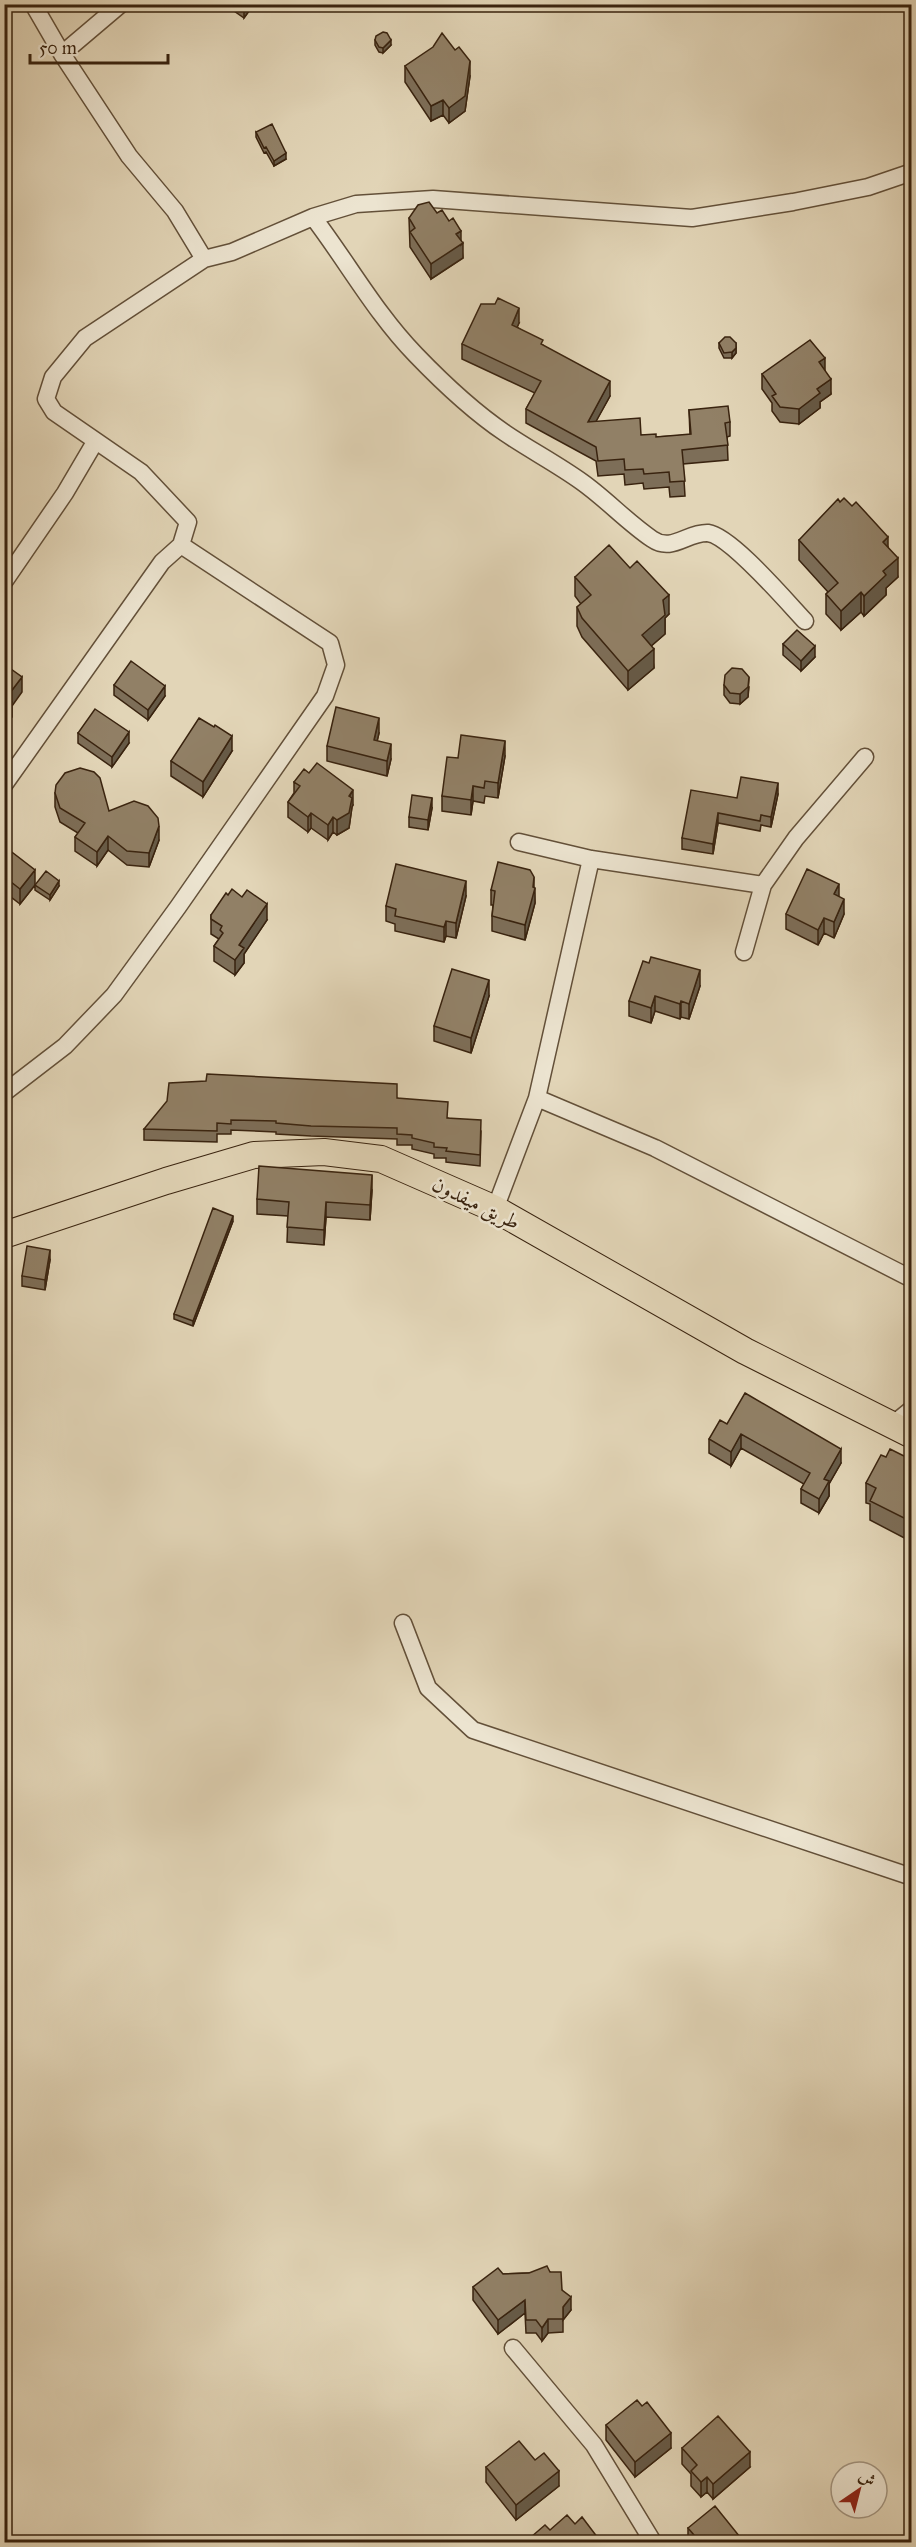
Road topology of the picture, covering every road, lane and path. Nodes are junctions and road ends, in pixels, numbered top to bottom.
1 (33, 4) edge
2 (121, 4) edge
3 (62, 54) junction
4 (912, 172) edge
5 (313, 217) junction
6 (204, 260) junction
7 (95, 442) junction
8 (181, 545) junction
9 (4, 582) edge
10 (804, 621) dead end
11 (865, 757) dead end
12 (4, 785) edge
13 (519, 842) dead end
14 (591, 859) junction
15 (763, 885) junction
16 (744, 952) dead end
17 (4, 1093) edge
18 (537, 1098) junction
19 (495, 1209) junction
20 (4, 1235) edge
21 (912, 1279) edge
22 (912, 1409) edge
23 (901, 1430) edge
24 (403, 1623) dead end
25 (912, 1877) edge
26 (513, 2348) dead end
27 (653, 2542) edge

1 - 3 street
2 - 3 street
3 - 6 street
4 - 5 street
5 - 6 street
5 - 10 street
6 - 7 street
7 - 8 street
7 - 9 street
8 - 12 street
8 - 17 street
11 - 15 street
13 - 14 street
14 - 15 street
14 - 18 street
15 - 16 street
18 - 19 street
18 - 21 street
19 - 20 main road, طريق ميفدون
19 - 23 main road, طريق ميفدون
22 - 23 street
24 - 25 street
26 - 27 street

